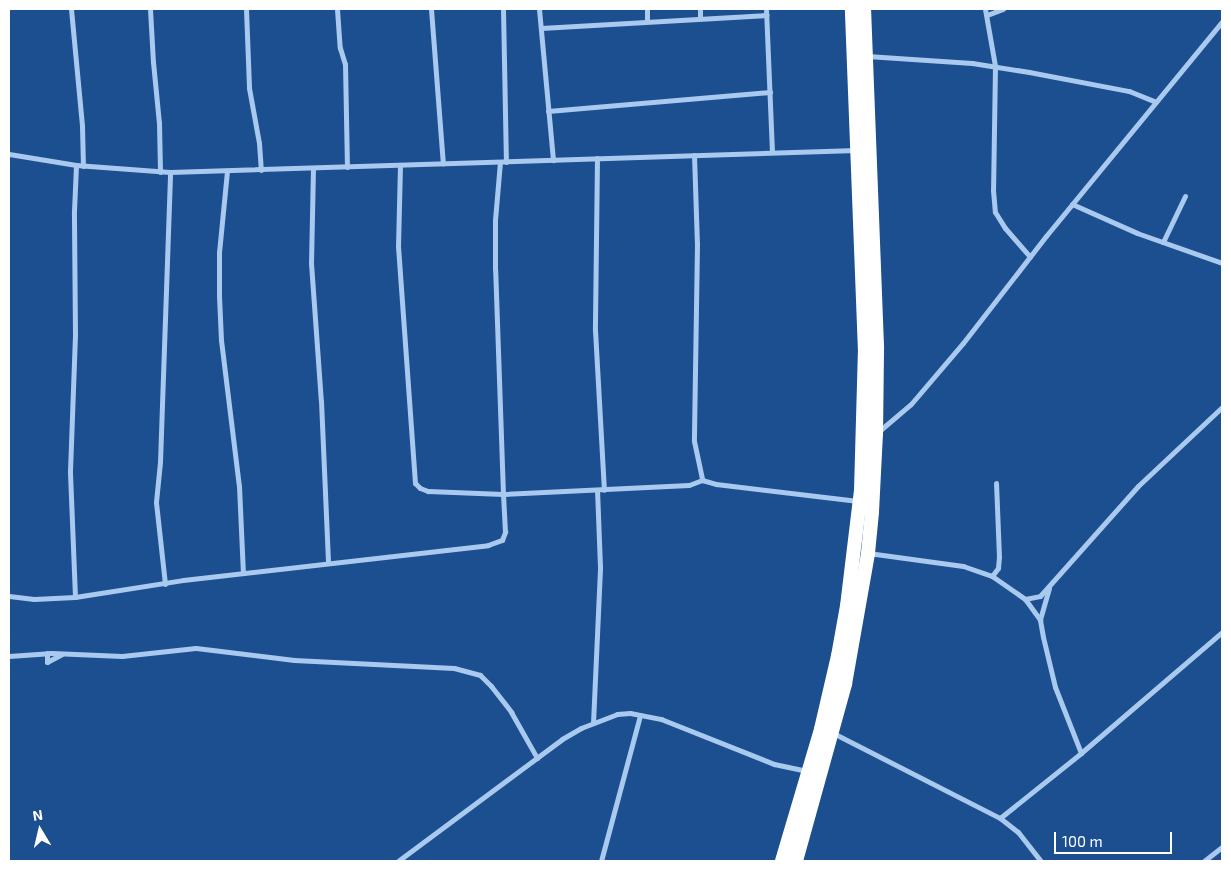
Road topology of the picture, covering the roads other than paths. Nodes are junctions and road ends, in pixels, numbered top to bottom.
1 (71, 9) edge
2 (150, 9) edge
3 (246, 9) edge
4 (336, 9) edge
5 (431, 9) edge
6 (503, 9) edge
7 (539, 9) edge
8 (647, 9) edge
9 (700, 9) edge
10 (852, 9) edge
11 (864, 9) edge
12 (985, 9) edge
13 (1004, 9) edge
14 (767, 12) edge
15 (987, 15) junction
16 (700, 18) junction
17 (647, 21) junction
18 (1222, 22) edge
19 (541, 28) junction
20 (866, 56) junction
21 (995, 66) junction
22 (770, 92) junction
23 (1156, 102) junction
24 (548, 111) junction
25 (858, 150) junction
26 (772, 152) junction
27 (9, 154) edge
28 (694, 155) junction
29 (597, 158) junction
30 (553, 160) junction
31 (503, 162) junction
32 (443, 164) junction
33 (76, 165) junction
34 (400, 165) junction
35 (83, 166) junction
36 (347, 167) junction
37 (313, 168) junction
38 (261, 170) junction
39 (227, 171) junction
40 (160, 172) junction
41 (170, 172) junction
42 (1186, 196) dead end
43 (1072, 204) junction
44 (1163, 242) junction
45 (1030, 257) junction
46 (1222, 263) edge
47 (1222, 407) edge
48 (876, 434) junction
49 (702, 480) junction
50 (996, 484) dead end
51 (597, 490) junction
52 (604, 490) junction
53 (503, 494) junction
54 (860, 501) junction
55 (868, 553) junction
56 (328, 562) junction
57 (243, 573) junction
58 (992, 576) junction
59 (165, 584) junction
60 (1049, 587) junction
61 (9, 596) edge
62 (75, 597) junction
63 (1025, 599) junction
64 (1040, 620) junction
65 (1222, 632) edge
66 (63, 653) junction
67 (47, 654) junction
68 (9, 656) edge
69 (640, 715) junction
70 (593, 723) junction
71 (827, 731) junction
72 (1081, 753) junction
73 (537, 758) junction
74 (809, 772) junction
75 (1000, 818) junction
76 (1222, 848) edge
77 (398, 861) edge
78 (601, 861) edge
79 (782, 861) edge
80 (796, 861) edge
81 (1041, 861) edge
82 (1204, 861) edge

1 - 35 street
2 - 40 street
3 - 38 street
4 - 36 street
5 - 32 street
6 - 31 street
7 - 19 street
8 - 17 street
9 - 16 street
10 - 25 highway
11 - 20 highway
12 - 15 street
13 - 15 street
14 - 16 street
14 - 22 street
15 - 21 street
16 - 17 street
17 - 19 street
18 - 23 street
19 - 24 street
20 - 21 street
20 - 48 highway
21 - 23 street
21 - 45 street
22 - 24 street
22 - 26 street
23 - 43 street
24 - 30 street
25 - 26 street
25 - 54 highway
26 - 28 street
27 - 33 street
28 - 29 street
28 - 49 street
29 - 30 street
29 - 52 street
30 - 31 street
31 - 32 street
31 - 53 street
32 - 34 street
33 - 35 street
33 - 62 street
34 - 36 street
34 - 53 street
35 - 40 street
36 - 37 street
37 - 38 street
37 - 56 street
38 - 39 street
39 - 41 street
39 - 57 street
40 - 41 street
41 - 59 street
42 - 44 street
43 - 44 street
43 - 45 street
44 - 46 street
45 - 48 street
47 - 60 street
48 - 55 highway
49 - 52 street
49 - 54 street
50 - 58 street
51 - 52 street
51 - 53 street
51 - 70 street
53 - 56 street
54 - 71 highway
55 - 58 street
55 - 71 highway
56 - 57 street
57 - 59 street
58 - 63 street
59 - 62 street
60 - 63 street
60 - 64 street
61 - 62 street
63 - 64 street
64 - 72 street
65 - 72 street
66 - 67 street
66 - 67 street
66 - 73 street
67 - 68 street
69 - 70 street
69 - 74 street
69 - 78 street
70 - 73 street
71 - 74 highway
71 - 75 street
71 - 80 highway
72 - 75 street
73 - 77 street
74 - 79 highway
75 - 81 street
76 - 82 street

